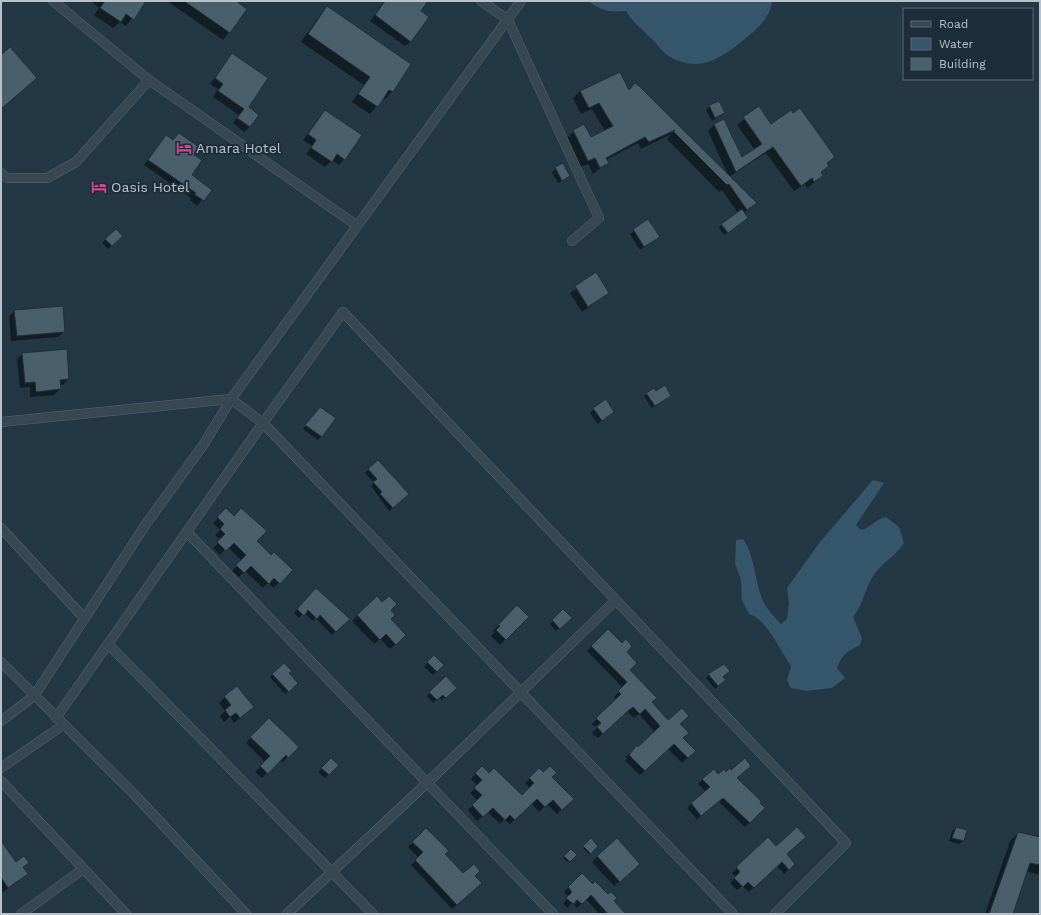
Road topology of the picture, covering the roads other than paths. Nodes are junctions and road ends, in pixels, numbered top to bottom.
1 (53, 1) edge
2 (481, 1) edge
3 (521, 1) edge
4 (508, 20) junction
5 (149, 80) junction
6 (1, 173) edge
7 (356, 225) junction
8 (572, 241) dead end
9 (230, 399) junction
10 (1, 422) edge
11 (263, 423) junction
12 (1, 528) edge
13 (187, 532) junction
14 (615, 601) junction
15 (84, 618) junction
16 (108, 645) junction
17 (1, 662) edge
18 (520, 691) junction
19 (34, 696) junction
20 (56, 718) junction
21 (1, 721) edge
22 (63, 725) junction
23 (1, 768) edge
24 (1, 781) edge
25 (427, 783) junction
26 (83, 869) junction
27 (333, 872) junction
28 (21, 914) edge
29 (126, 914) edge
30 (246, 914) edge
31 (287, 914) edge
32 (373, 914) edge
33 (553, 914) edge
34 (733, 914) edge
35 (775, 914) edge

1 - 5 street
2 - 4 street
3 - 4 street
4 - 7 street
4 - 8 street
5 - 6 street
5 - 7 street
7 - 9 street
9 - 10 street
9 - 11 street
9 - 15 street
11 - 13 street
11 - 14 street
11 - 18 street
12 - 15 street
13 - 16 street
13 - 25 street
14 - 18 street
14 - 35 street
15 - 19 street
16 - 20 street
16 - 27 street
17 - 19 street
18 - 25 street
18 - 34 street
19 - 20 street
19 - 21 street
20 - 22 street
22 - 23 street
22 - 30 street
24 - 26 street
25 - 27 street
25 - 33 street
26 - 28 street
26 - 29 street
27 - 31 street
27 - 32 street

